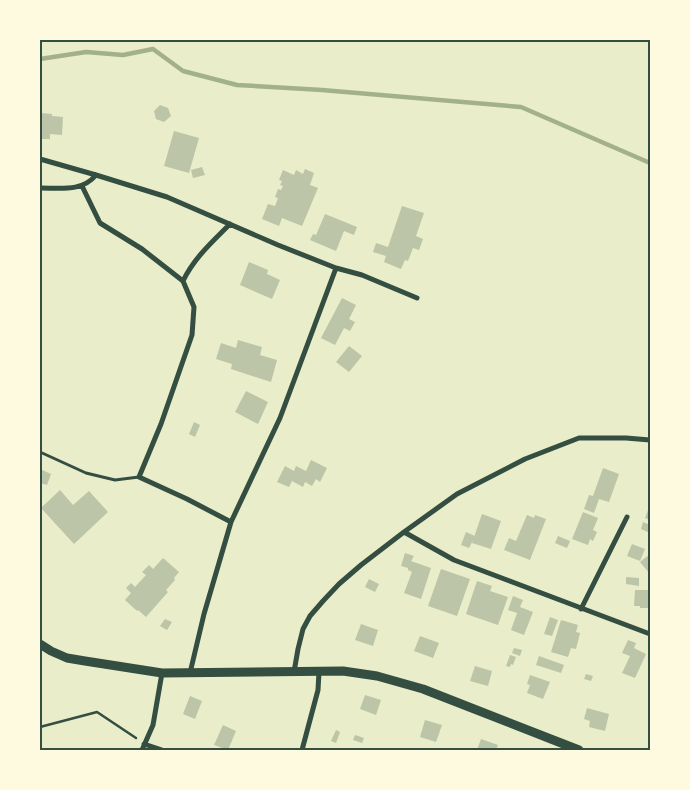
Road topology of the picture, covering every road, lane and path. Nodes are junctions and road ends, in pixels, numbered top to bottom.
1 (40, 159) edge
2 (96, 175) junction
3 (82, 186) junction
4 (40, 188) edge
5 (230, 224) junction
6 (336, 268) junction
7 (183, 281) junction
8 (417, 298) dead end
9 (650, 440) edge
10 (40, 452) edge
11 (139, 477) junction
12 (627, 517) dead end
13 (231, 522) junction
14 (404, 532) junction
15 (581, 609) junction
16 (650, 634) edge
17 (40, 644) edge
18 (294, 672) junction
19 (320, 672) junction
20 (162, 673) junction
21 (190, 673) junction
22 (40, 727) edge
23 (144, 744) junction
24 (142, 750) edge
25 (162, 750) edge
26 (302, 750) edge
27 (579, 750) edge

1 - 2 street
2 - 3 street
2 - 5 street
3 - 4 street
3 - 7 street
5 - 6 street
5 - 7 street
6 - 8 street
6 - 13 street
7 - 11 street
9 - 14 street
10 - 11 lane
11 - 13 street
12 - 15 street
13 - 21 street
14 - 15 street
14 - 18 street
15 - 16 street
17 - 20 main road
18 - 19 main road
18 - 21 main road
19 - 26 street
19 - 27 main road
20 - 21 main road
20 - 23 street
22 - 23 path
23 - 24 street
23 - 25 street

